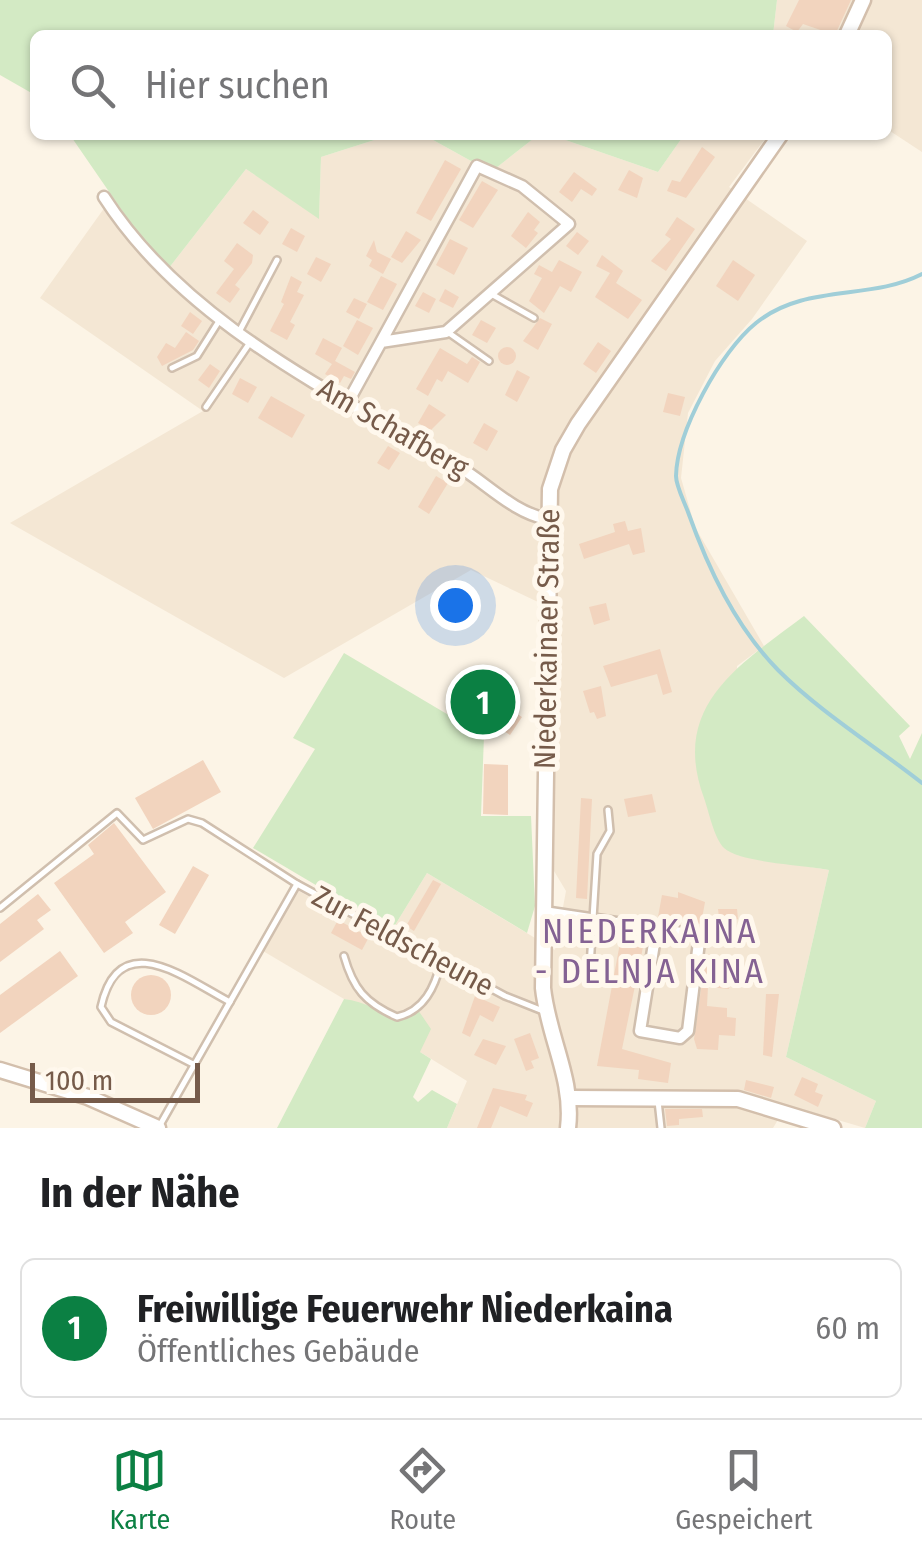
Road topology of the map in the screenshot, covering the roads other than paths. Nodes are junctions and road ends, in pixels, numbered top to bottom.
1 (864, 0) edge
2 (849, 30) edge
3 (777, 140) edge
4 (104, 197) dead end
5 (277, 260) dead end
6 (494, 294) junction
7 (220, 318) junction
8 (534, 318) dead end
9 (446, 332) junction
10 (239, 333) junction
11 (251, 342) junction
12 (382, 342) junction
13 (490, 361) dead end
14 (172, 368) dead end
15 (348, 402) junction
16 (206, 408) dead end
17 (548, 519) junction
18 (608, 810) dead end
19 (297, 884) junction
20 (0, 908) edge
21 (544, 912) junction
22 (594, 920) junction
23 (656, 932) junction
24 (344, 956) dead end
25 (441, 962) junction
26 (590, 967) dead end
27 (230, 1002) junction
28 (546, 1012) junction
29 (193, 1064) junction
30 (0, 1070) edge
31 (572, 1098) junction
32 (658, 1098) junction
33 (158, 1128) edge
34 (568, 1128) edge
35 (662, 1128) edge
36 (833, 1128) edge

1 - 2 street
3 - 17 street, Niederkainaer Straße
4 - 7 street, Am Schafberg
5 - 10 lane
6 - 8 lane
6 - 9 street
6 - 12 street
7 - 10 street, Am Schafberg
7 - 14 lane
9 - 12 street
9 - 13 lane
10 - 11 street, Am Schafberg
11 - 15 street, Am Schafberg
11 - 16 lane
12 - 15 street
15 - 17 street, Am Schafberg
17 - 21 street, Niederkainaer Straße
18 - 22 lane
19 - 20 lane
19 - 25 lane, Zur Feldscheune
19 - 27 lane, Zur Feldscheune
21 - 22 street
21 - 28 street, Niederkainaer Straße
22 - 23 street
22 - 26 lane
23 - 23 street
24 - 25 lane
25 - 28 lane, Zur Feldscheune
27 - 29 lane, Zur Feldscheune
27 - 29 lane
28 - 31 street, Niederkainaer Straße
29 - 33 lane, Zur Feldscheune
30 - 33 street
31 - 32 street
31 - 34 street, Niederkainaer Straße
32 - 35 lane
32 - 36 street

